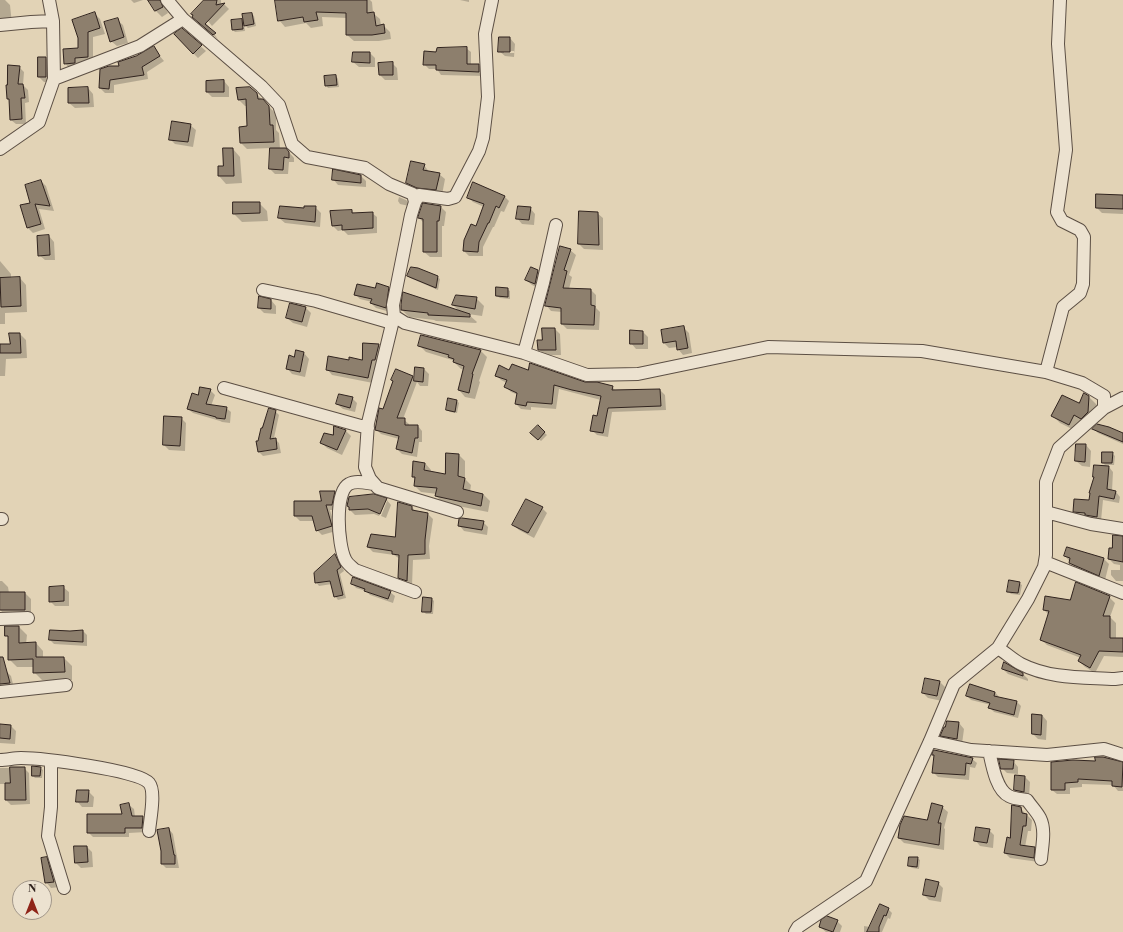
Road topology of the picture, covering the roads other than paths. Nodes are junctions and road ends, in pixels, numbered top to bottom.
1 (49, 0) edge
2 (167, 0) edge
3 (492, 0) edge
4 (1060, 0) edge
5 (182, 19) junction
6 (53, 21) junction
7 (0, 25) edge
8 (54, 79) junction
9 (0, 148) edge
10 (416, 202) junction
11 (556, 225) dead end
12 (263, 290) dead end
13 (393, 320) junction
14 (524, 353) junction
15 (1046, 372) junction
16 (224, 388) dead end
17 (1123, 398) edge
18 (1104, 408) junction
19 (368, 428) junction
20 (374, 484) junction
21 (457, 512) dead end
22 (1046, 512) junction
23 (1123, 529) edge
24 (1045, 562) junction
25 (415, 592) dead end
26 (1123, 593) edge
27 (28, 618) dead end
28 (0, 620) edge
29 (998, 648) junction
30 (1123, 678) edge
31 (66, 685) dead end
32 (0, 692) edge
33 (930, 741) junction
34 (989, 751) junction
35 (1123, 755) edge
36 (0, 760) edge
37 (51, 761) junction
38 (149, 831) dead end
39 (1041, 859) dead end
40 (64, 888) dead end
41 (795, 932) edge

1 - 6 street
2 - 5 street
3 - 10 street
4 - 15 street
5 - 8 street
5 - 10 street
6 - 7 street
6 - 8 street
8 - 9 street
10 - 13 street
11 - 14 street
12 - 13 street
13 - 14 street
13 - 19 street
14 - 15 street
15 - 18 street
16 - 19 street
17 - 18 street
18 - 22 street
19 - 20 street
20 - 21 street
20 - 25 street
22 - 23 street
22 - 24 street
24 - 26 street
24 - 29 street
27 - 28 street
29 - 30 street
29 - 33 street
31 - 32 street
33 - 34 street
33 - 41 street
34 - 35 street
34 - 39 street
36 - 37 street
37 - 38 street
37 - 40 street

